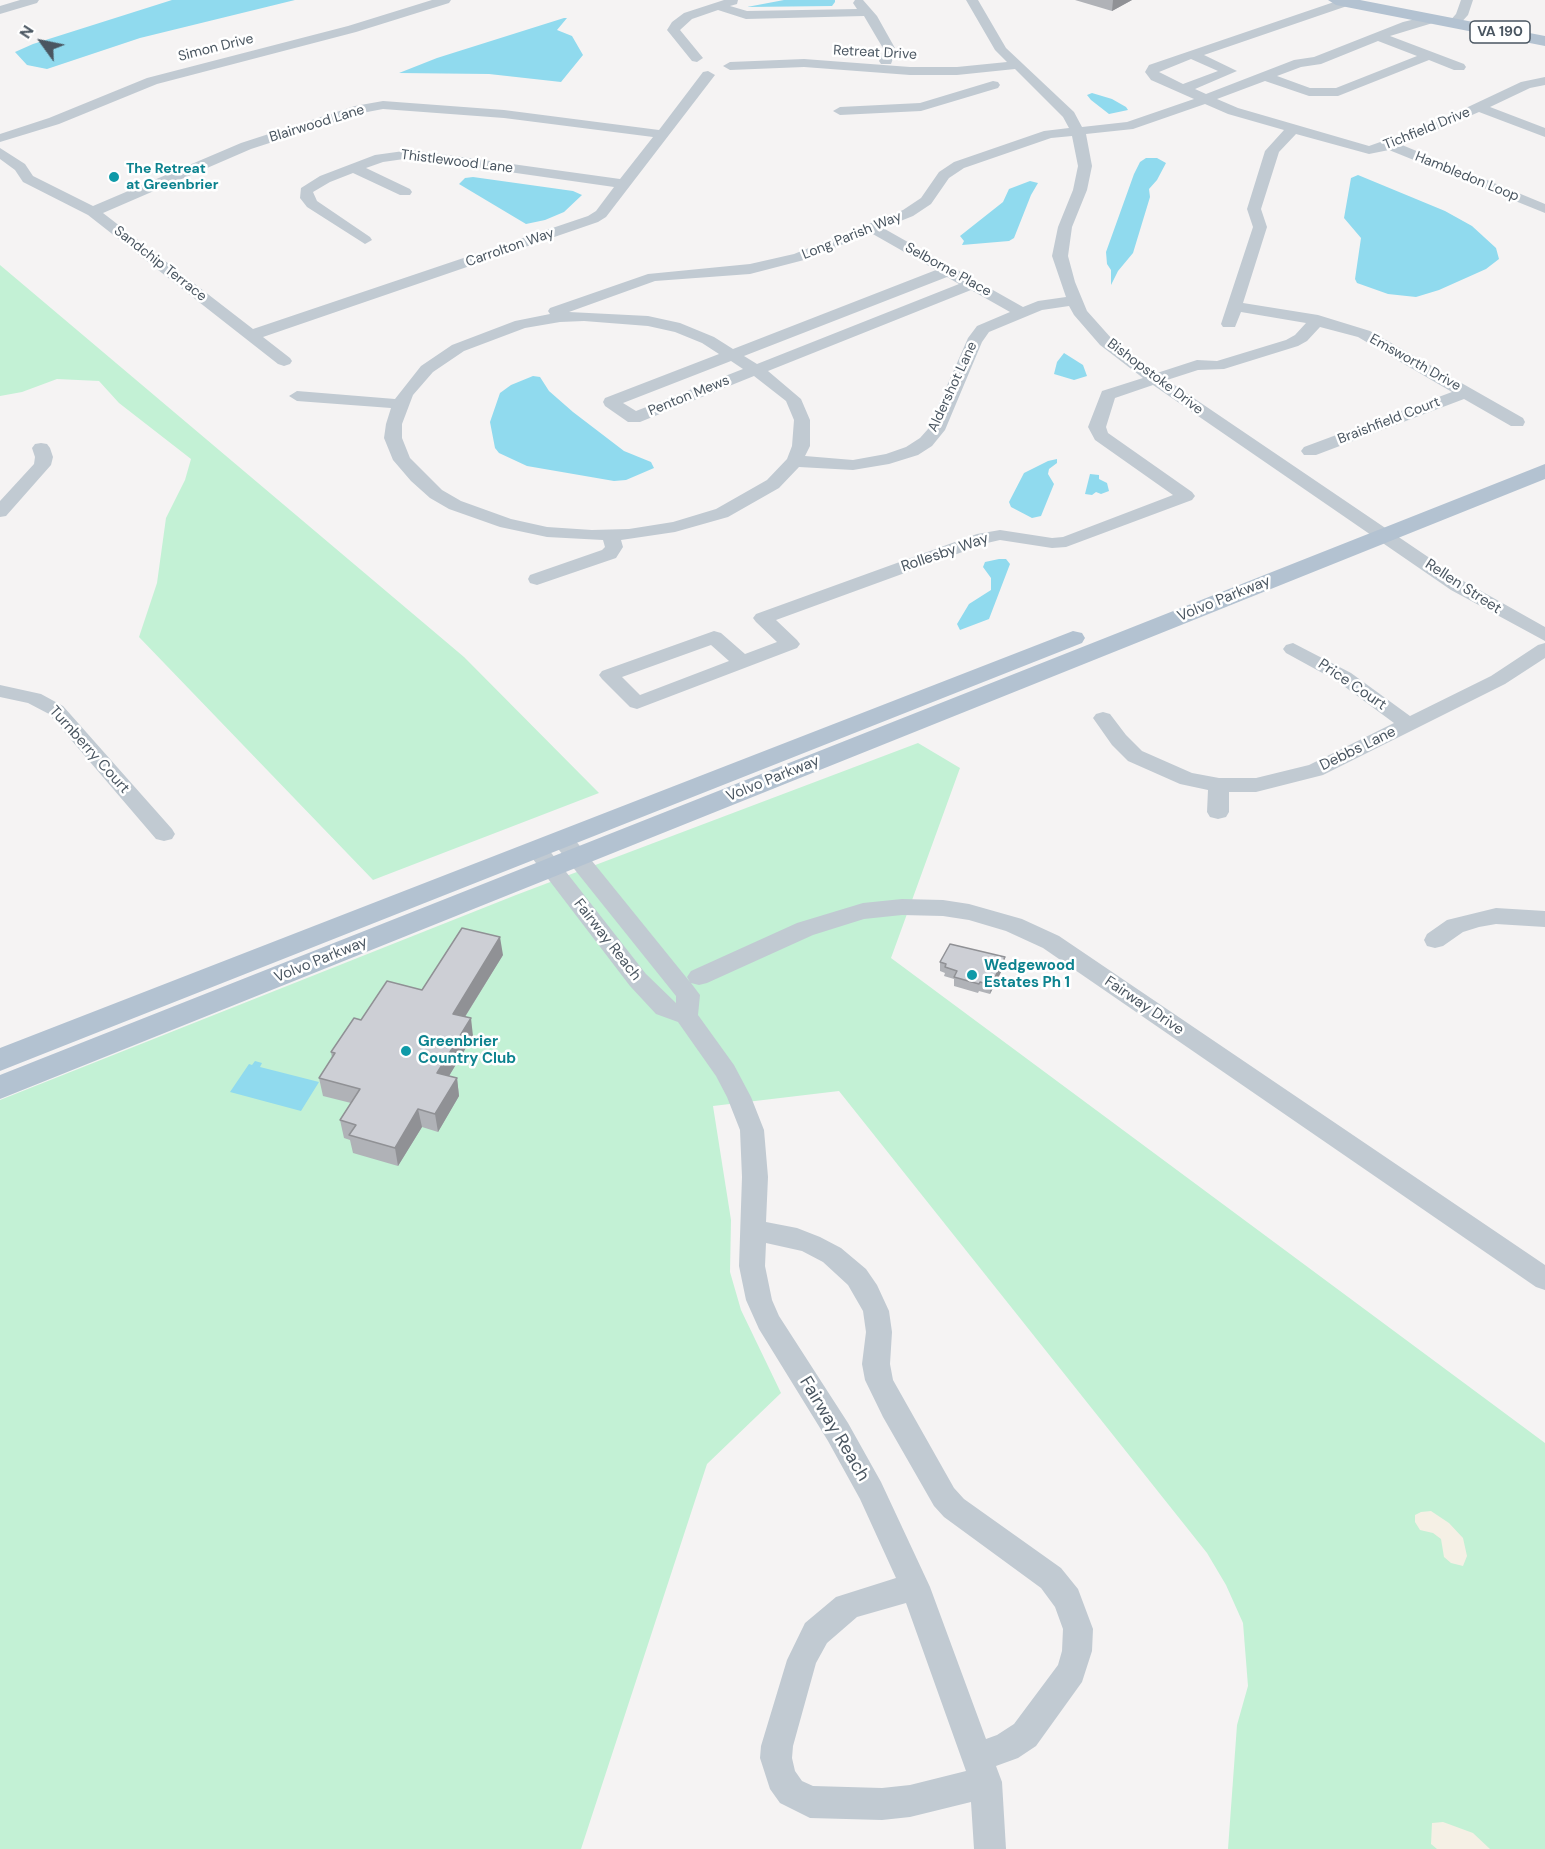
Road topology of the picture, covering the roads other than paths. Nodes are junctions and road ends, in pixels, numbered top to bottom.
1 (33, 0) edge
2 (445, 0) edge
3 (737, 0) edge
4 (858, 0) edge
5 (972, 0) edge
6 (1341, 1) edge
7 (1382, 4) edge
8 (718, 6) junction
9 (0, 10) edge
10 (868, 12) junction
11 (1461, 13) edge
12 (1432, 19) junction
13 (1545, 31) edge
14 (1377, 36) junction
15 (1545, 41) edge
16 (1192, 55) junction
17 (1428, 56) junction
18 (1012, 60) junction
19 (886, 61) junction
20 (1299, 63) junction
21 (708, 64) junction
22 (1459, 68) dead end
23 (1264, 76) junction
24 (1545, 81) edge
25 (931, 82) junction
26 (993, 85) dead end
27 (1183, 89) junction
28 (1203, 99) junction
29 (1478, 107) junction
30 (840, 111) dead end
31 (1295, 127) junction
32 (1077, 130) junction
33 (662, 134) junction
34 (1545, 134) edge
35 (0, 138) edge
36 (1389, 145) junction
37 (0, 152) edge
38 (353, 168) junction
39 (624, 184) junction
40 (405, 192) dead end
41 (1545, 209) edge
42 (93, 212) junction
43 (874, 229) junction
44 (365, 240) dead end
45 (948, 271) junction
46 (972, 284) junction
47 (620, 287) junction
48 (1074, 300) junction
49 (1235, 307) junction
50 (1021, 312) junction
51 (622, 317) junction
52 (1317, 321) junction
53 (521, 324) junction
54 (1229, 324) dead end
55 (252, 335) junction
56 (732, 355) junction
57 (284, 361) dead end
58 (755, 370) junction
59 (1161, 384) junction
60 (1467, 392) junction
61 (297, 396) dead end
62 (400, 404) junction
63 (1517, 422) dead end
64 (41, 448) dead end
65 (1311, 451) dead end
66 (1545, 451) edge
67 (795, 461) junction
68 (1545, 471) edge
69 (0, 512) edge
70 (1375, 529) junction
71 (611, 534) junction
72 (537, 579) dead end
73 (1545, 635) edge
74 (1293, 649) dead end
75 (1545, 649) edge
76 (742, 662) junction
77 (0, 691) edge
78 (1103, 718) dead end
79 (1409, 725) junction
80 (1219, 785) junction
81 (1218, 812) dead end
82 (164, 834) dead end
83 (557, 854) junction
84 (1545, 919) edge
85 (1435, 940) dead end
86 (699, 977) dead end
87 (0, 1060) edge
88 (0, 1087) edge
89 (753, 1230) junction
90 (1545, 1279) edge
91 (915, 1587) junction
92 (982, 1770) junction
93 (990, 1849) edge

1 - 9 street
2 - 35 street, Simon Drive
3 - 8 street
4 - 10 street
5 - 18 street, Bishopstoke Drive
6 - 7 main road, VA 190
6 - 16 street
7 - 11 main road, VA 190
7 - 12 main road, VA 190
7 - 20 street
8 - 10 street
8 - 21 street
10 - 19 street
11 - 12 main road, VA 190
11 - 13 main road, VA 190
11 - 15 main road, VA 190
12 - 14 street
14 - 17 street
14 - 20 street
16 - 27 street, Tichfield Drive
16 - 27 street
17 - 22 street
17 - 23 street
18 - 25 street, Retreat Drive
18 - 32 street, Bishopstoke Drive
19 - 21 street, Retreat Drive
19 - 25 street, Retreat Drive
20 - 23 street, Long Parish Way
21 - 25 street, Retreat Drive
21 - 33 street, Carrolton Way
23 - 28 street, Long Parish Way
24 - 29 street, Tichfield Drive
25 - 26 street
25 - 30 street
27 - 28 street, Tichfield Drive
28 - 31 street, Tichfield Drive
28 - 32 street, Long Parish Way
29 - 34 street
29 - 36 street, Tichfield Drive
31 - 36 street, Tichfield Drive
31 - 49 street
32 - 43 street, Long Parish Way
32 - 48 street, Bishopstoke Drive
33 - 39 street, Carrolton Way
33 - 42 street, Blairwood Lane
36 - 41 street, Hambledon Loop
37 - 42 street, Sandchip Terrace
38 - 39 street, Thistlewood Lane
38 - 40 street
38 - 44 street, Thistlewood Lane
39 - 55 street, Carrolton Way
42 - 55 street, Sandchip Terrace
43 - 45 street, Selborne Place
43 - 47 street, Long Parish Way
45 - 46 street, Selborne Place
45 - 56 street, Penton Mews
46 - 50 street, Selborne Place
46 - 58 street, Penton Mews
47 - 51 street
47 - 53 street, Long Parish Way
48 - 50 street, Aldershot Lane
48 - 59 street, Bishopstoke Drive
49 - 52 street, Emsworth Drive
49 - 54 street
50 - 67 street, Aldershot Lane
51 - 53 street
51 - 56 street
52 - 59 street, Rollesby Way
52 - 60 street, Emsworth Drive
53 - 62 street
55 - 57 street, Sandchip Terrace
56 - 58 street
56 - 58 street, Penton Mews
58 - 67 street
59 - 70 street, Bishopstoke Drive
59 - 76 street, Rollesby Way
60 - 63 street, Emsworth Drive
60 - 65 street, Braishfield Court
61 - 62 street
62 - 71 street
64 - 69 street
66 - 70 main road, Volvo Parkway
67 - 71 street
68 - 70 main road, Volvo Parkway
70 - 73 street, Rellen Street
70 - 83 main road, Volvo Parkway
71 - 72 street
74 - 79 street, Price Court
75 - 79 street, Debbs Lane
76 - 76 street, Rollesby Way
77 - 82 street, Turnberry Court
78 - 80 street, Debbs Lane
79 - 80 street, Debbs Lane
80 - 81 street
83 - 87 main road, Volvo Parkway
83 - 88 main road, Volvo Parkway
83 - 89 street, Fairway Reach
84 - 85 street
86 - 90 street, Fairway Drive
89 - 91 street, Fairway Reach
89 - 92 street
91 - 92 street, Fairway Reach
91 - 92 street
92 - 93 street, Fairway Reach

